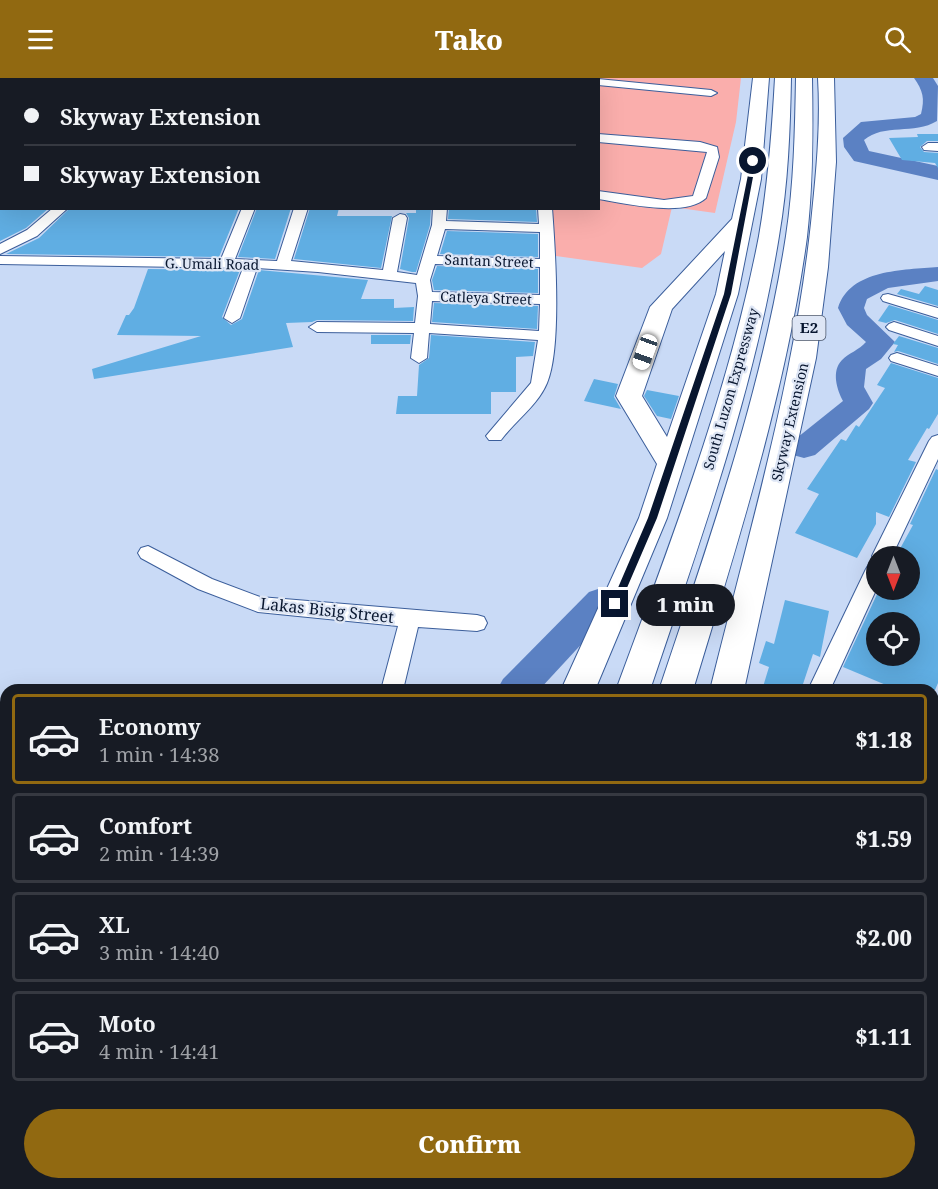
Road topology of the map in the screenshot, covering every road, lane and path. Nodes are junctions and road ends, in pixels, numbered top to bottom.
1 (761, 78) edge
2 (783, 78) edge
3 (804, 78) edge
4 (826, 78) edge
5 (600, 82) edge
6 (662, 83) edge
7 (711, 93) dead end
8 (600, 138) edge
9 (600, 195) edge
10 (60, 210) edge
11 (248, 210) edge
12 (300, 210) edge
13 (440, 210) edge
14 (545, 210) edge
15 (400, 218) dead end
16 (741, 222) junction
17 (439, 225) junction
18 (547, 228) junction
19 (0, 250) edge
20 (0, 260) edge
21 (430, 260) junction
22 (547, 263) junction
23 (226, 264) junction
24 (251, 265) junction
25 (282, 266) junction
26 (389, 274) junction
27 (424, 288) junction
28 (888, 298) dead end
29 (546, 300) junction
30 (938, 313) edge
31 (232, 318) dead end
32 (317, 327) dead end
33 (894, 327) dead end
34 (423, 328) junction
35 (546, 336) junction
36 (938, 341) edge
37 (419, 358) dead end
38 (897, 358) dead end
39 (938, 371) edge
40 (495, 436) dead end
41 (936, 448) edge
42 (666, 479) junction
43 (887, 546) edge
44 (148, 553) dead end
45 (866, 590) edge
46 (410, 619) junction
47 (477, 623) dead end
48 (394, 684) edge
49 (581, 684) edge
50 (635, 684) edge
51 (678, 684) edge
52 (728, 684) edge
53 (820, 684) edge

1 - 16 highway
2 - 50 highway, South Luzon Expressway
3 - 51 highway, South Luzon Expressway / E2
4 - 52 highway, Skyway Extension / E2
5 - 6 street
6 - 7 street
8 - 9 street
10 - 19 street
11 - 23 street
12 - 25 street
13 - 17 street
14 - 18 street
15 - 26 street
16 - 42 highway
16 - 42 highway
17 - 18 street
17 - 21 street
18 - 22 street
20 - 23 street, G. Umali Road
21 - 22 street, Santan Street
21 - 27 street
22 - 29 street
23 - 24 street, G. Umali Road
24 - 25 street, G. Umali Road
24 - 31 street
25 - 26 street, G. Umali Road
26 - 27 street, G. Umali Road
27 - 29 street, Catleya Street
27 - 34 street
28 - 30 street
29 - 35 street
32 - 34 street
33 - 36 street
34 - 35 street
34 - 37 street
35 - 40 street
38 - 39 street
41 - 43 street
42 - 49 highway
44 - 46 street, Lakas Bisig Street
45 - 53 street
46 - 47 street, Lakas Bisig Street
46 - 48 street, Lakas Bisig Street

